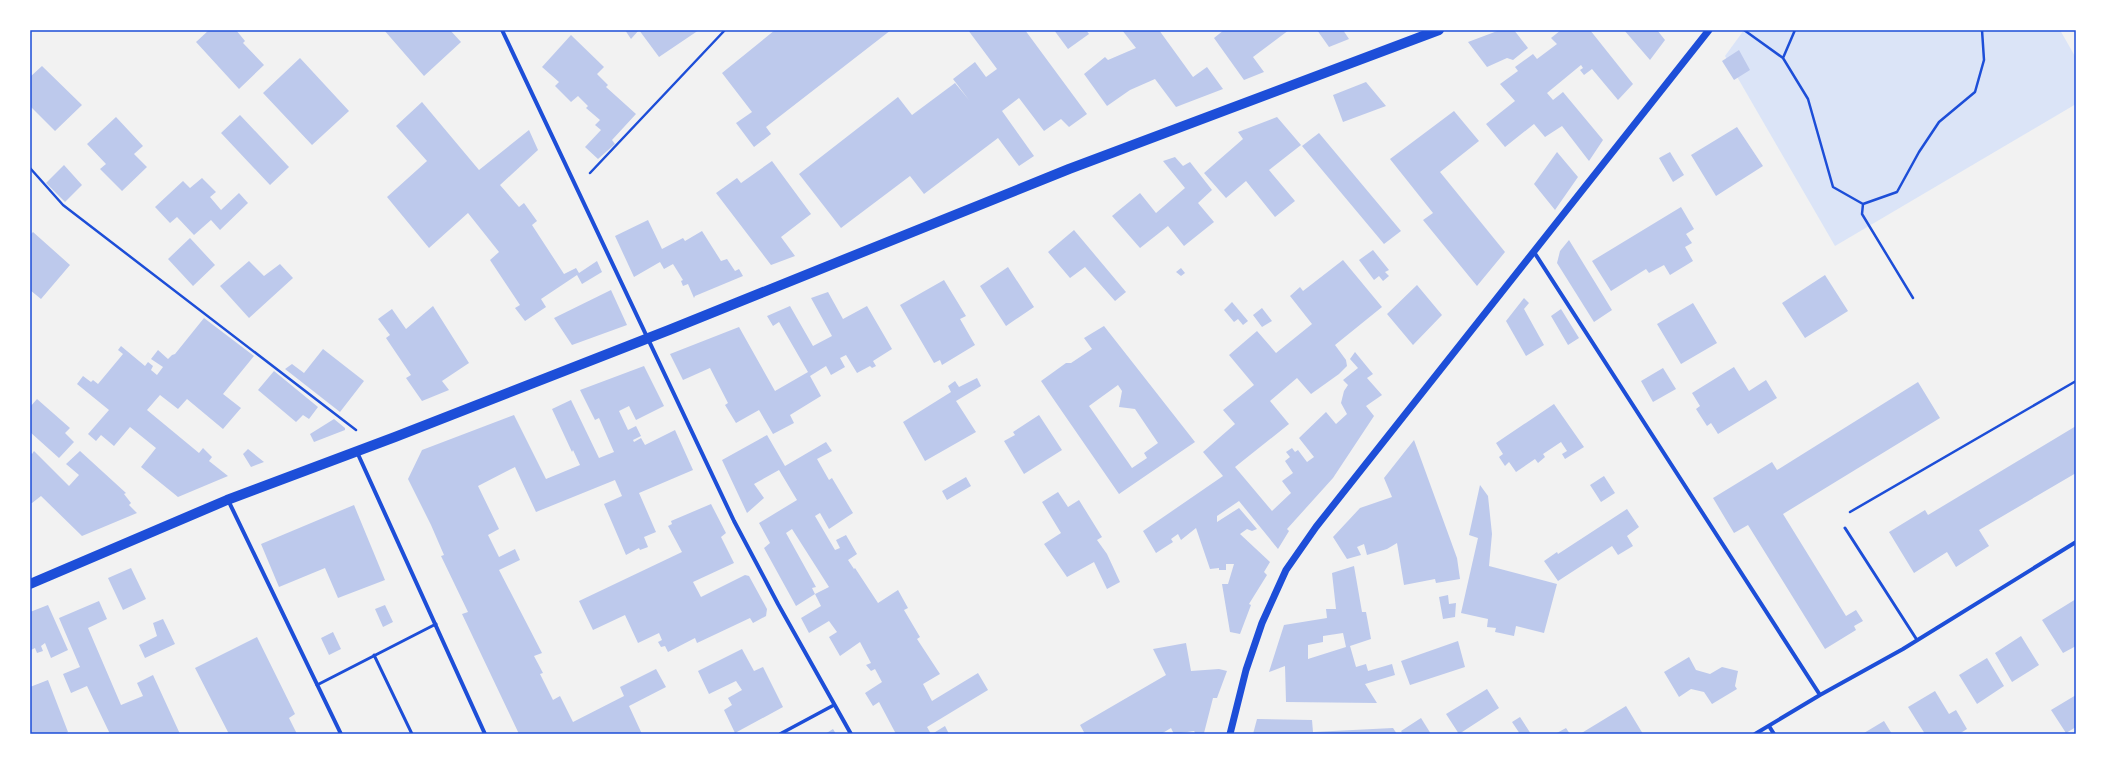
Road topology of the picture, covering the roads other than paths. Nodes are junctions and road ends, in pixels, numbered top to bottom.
1 (502, 30) edge
2 (1439, 30) edge
3 (1709, 30) edge
4 (1534, 252) junction
5 (648, 338) junction
6 (361, 450) junction
7 (228, 500) junction
8 (1845, 528) road end
9 (2076, 542) edge
10 (30, 584) edge
11 (437, 624) junction
12 (1917, 640) junction
13 (374, 655) junction
14 (317, 685) junction
15 (1820, 695) junction
16 (834, 705) junction
17 (1769, 726) junction
18 (341, 734) edge
19 (412, 734) edge
20 (485, 734) edge
21 (780, 734) edge
22 (851, 734) edge
23 (1230, 734) edge
24 (1755, 734) edge
25 (1774, 734) edge

1 - 5 street
2 - 5 main road
3 - 4 street
4 - 15 street
4 - 23 street
5 - 6 main road
5 - 16 street
6 - 7 main road
6 - 11 street
7 - 10 main road
7 - 14 street
8 - 12 lane
9 - 12 street
11 - 13 lane
11 - 20 street
12 - 15 street
13 - 14 lane
13 - 19 lane
14 - 18 street
15 - 17 street
16 - 21 street
16 - 22 street
17 - 24 street
17 - 25 street

